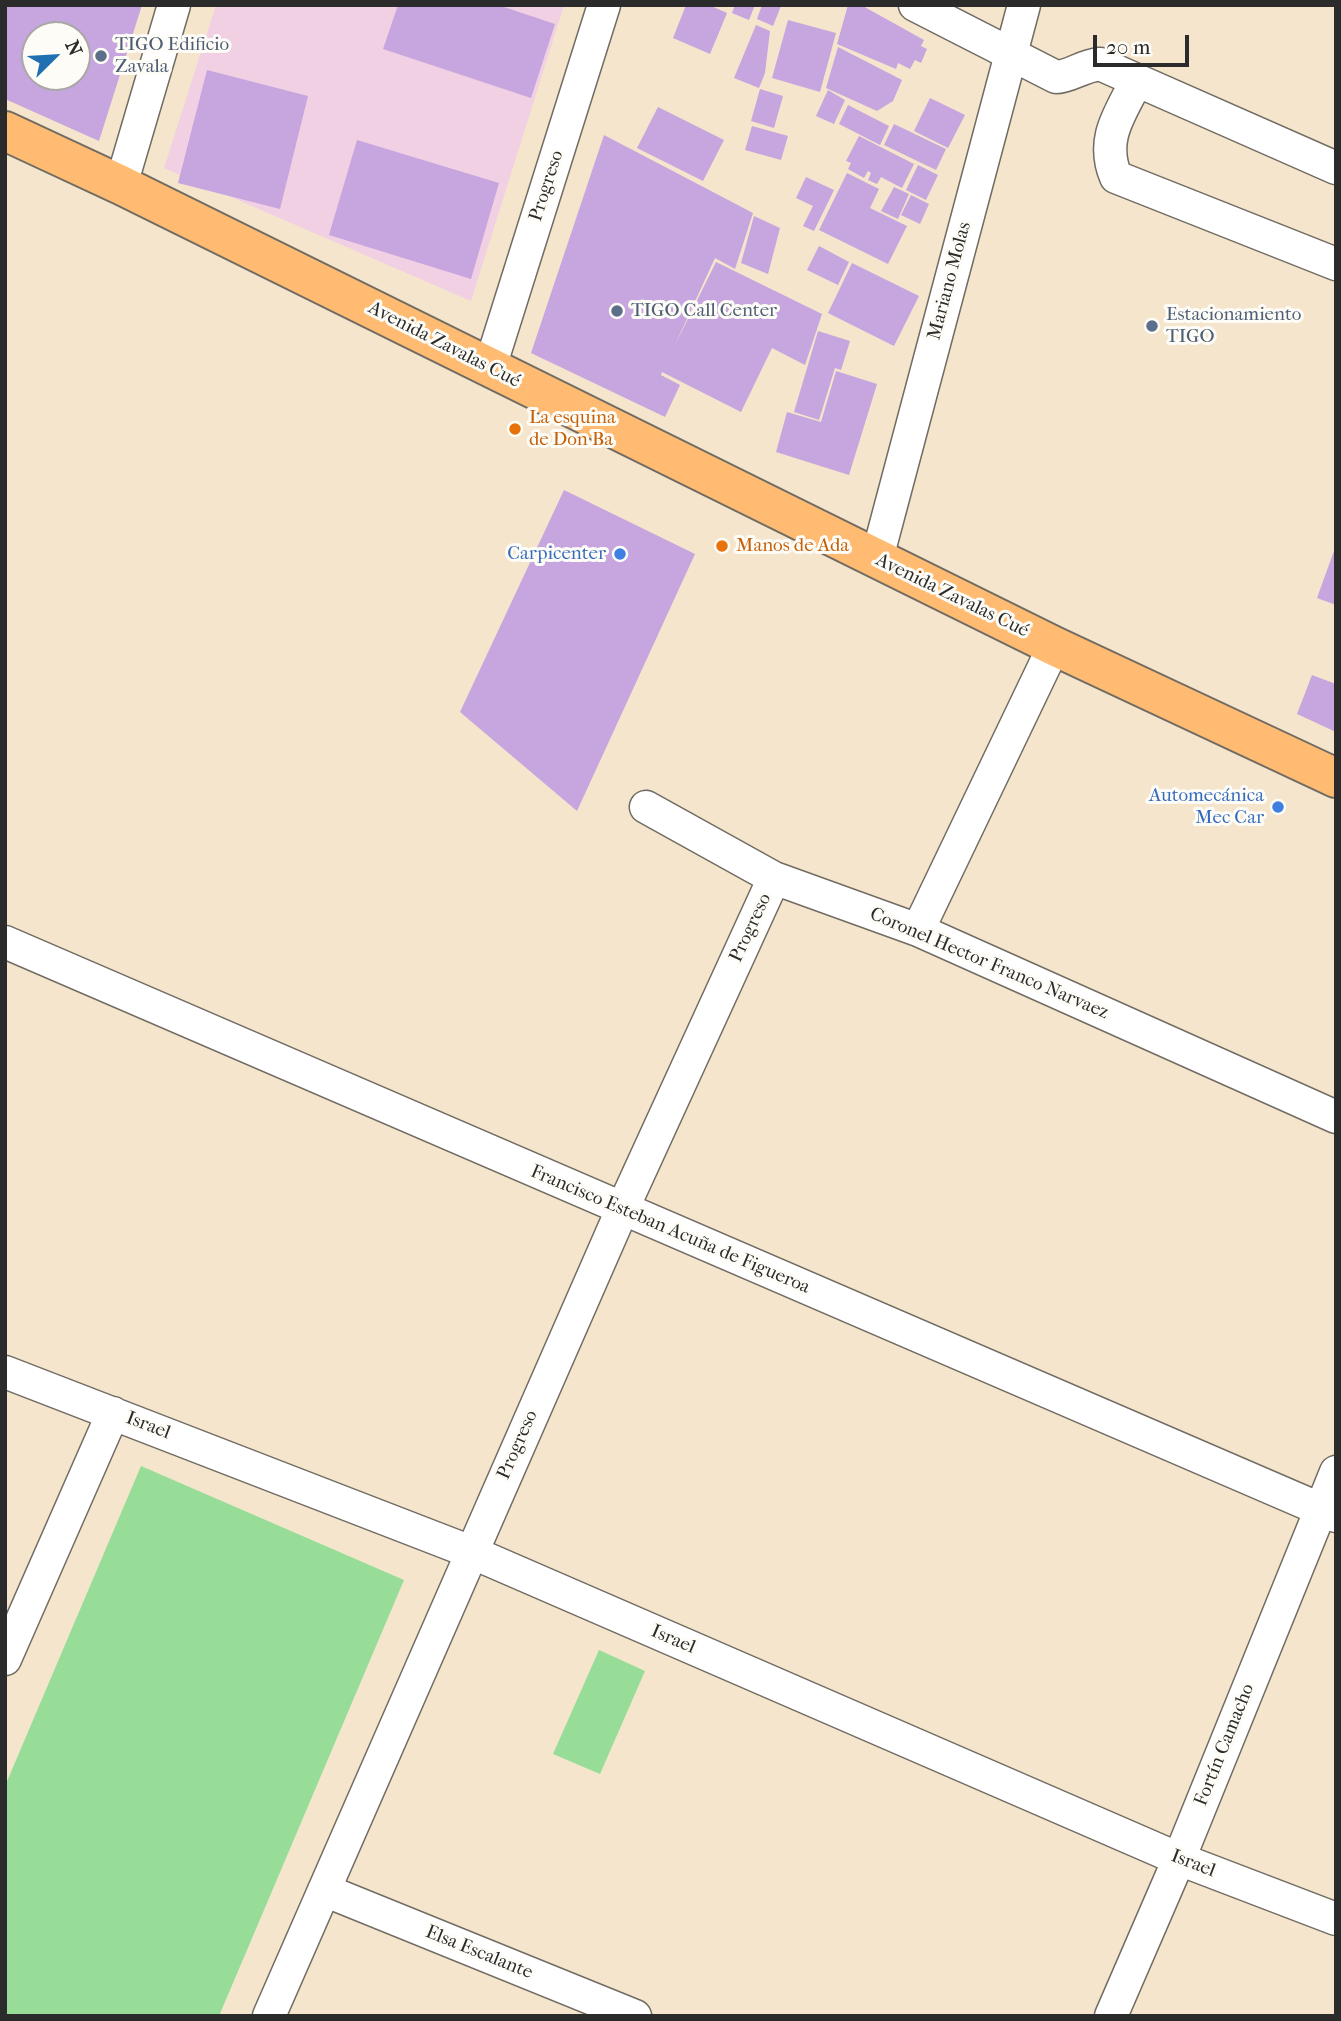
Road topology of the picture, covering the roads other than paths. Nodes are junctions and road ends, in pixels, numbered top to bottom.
1 (174, 5) edge
2 (604, 5) edge
3 (915, 5) edge
4 (1024, 5) edge
5 (1010, 52) junction
6 (1137, 80) junction
7 (5, 131) edge
8 (1336, 168) edge
9 (121, 185) junction
10 (1336, 264) edge
11 (490, 367) junction
12 (877, 558) junction
13 (1055, 646) junction
14 (1336, 778) edge
15 (646, 807) dead end
16 (774, 877) junction
17 (918, 930) junction
18 (5, 942) edge
19 (1336, 1117) edge
20 (622, 1210) junction
21 (5, 1372) edge
22 (113, 1413) junction
23 (1336, 1472) edge
24 (1328, 1513) edge
25 (471, 1552) junction
26 (5, 1659) edge
27 (1179, 1859) junction
28 (324, 1890) junction
29 (1336, 1919) edge
30 (269, 2016) edge
31 (635, 2016) edge
32 (1111, 2016) edge

1 - 9 street
2 - 11 street, Progreso
3 - 5 street
4 - 5 street, Mariano Molas
5 - 6 street
5 - 12 street, Mariano Molas
6 - 8 street
6 - 10 street
7 - 9 main road, Avenida Zavalas Cué
9 - 11 main road, Avenida Zavalas Cué
11 - 12 main road, Avenida Zavalas Cué
12 - 13 main road, Avenida Zavalas Cué
13 - 14 main road, Avenida Zavalas Cué
13 - 17 street
15 - 16 street, Coronel Hector Franco Narvaez
16 - 17 street, Coronel Hector Franco Narvaez
16 - 20 street, Progreso
17 - 19 street, Coronel Hector Franco Narvaez
18 - 20 street, Francisco Esteban Acuña de Figueroa
20 - 24 street, Francisco Esteban Acuña de Figueroa
20 - 25 street, Progreso
21 - 22 street, Israel
22 - 25 street, Israel
22 - 26 street
23 - 24 street, Fortín Camacho
24 - 27 street, Fortín Camacho
25 - 27 street, Israel
25 - 28 street, Progreso
27 - 29 street, Israel
27 - 32 street, Fortín Camacho
28 - 30 street, Progreso
28 - 31 street, Elsa Escalante

